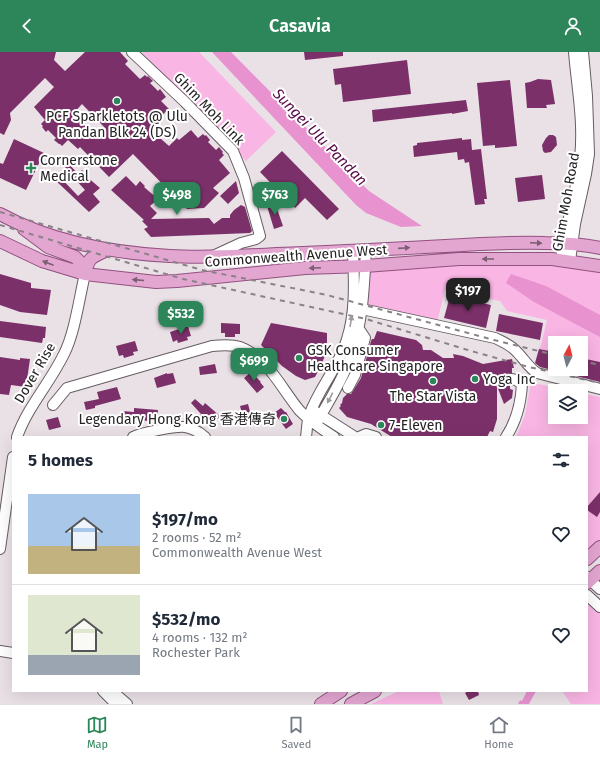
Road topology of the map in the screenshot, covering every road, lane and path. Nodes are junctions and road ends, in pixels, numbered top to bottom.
1 (132, 52) edge
2 (574, 52) edge
3 (583, 52) edge
4 (0, 214) edge
5 (16, 222) junction
6 (0, 241) edge
7 (567, 244) junction
8 (600, 248) edge
9 (107, 250) junction
10 (359, 251) junction
11 (211, 257) junction
12 (565, 261) junction
13 (359, 266) junction
14 (600, 266) edge
15 (85, 274) junction
16 (362, 309) junction
17 (359, 329) junction
18 (355, 375) junction
19 (340, 379) junction
20 (511, 380) dead end
21 (600, 389) edge
22 (52, 405) dead end
23 (310, 413) junction
24 (319, 420) junction
25 (166, 433) edge
26 (18, 436) edge
27 (136, 436) edge
28 (203, 436) edge
29 (306, 436) edge
30 (333, 436) edge
31 (353, 436) edge
32 (361, 436) edge
33 (373, 436) edge
34 (506, 436) edge
35 (12, 464) edge
36 (0, 549) edge
37 (595, 550) edge
38 (588, 558) edge
39 (600, 571) edge
40 (588, 580) edge
41 (600, 589) edge
42 (588, 596) edge
43 (600, 607) edge
44 (0, 651) edge
45 (12, 653) edge
46 (104, 692) edge
47 (113, 692) edge
48 (339, 692) edge
49 (373, 692) edge
50 (117, 704) edge
51 (127, 704) edge
52 (321, 704) edge
53 (352, 704) edge

1 - 11 street, Ghim Moh Link
2 - 7 street, Ghim Moh Road
3 - 7 street, Ghim Moh Road
4 - 5 main road, Commonwealth Avenue West
5 - 9 main road, Commonwealth Avenue West
5 - 15 main road
15 -> 6 main road, Commonwealth Avenue West
7 - 8 main road, Commonwealth Avenue West
10 -> 7 main road, Commonwealth Avenue West
7 - 12 street, Ghim Moh Road
9 - 11 main road, Commonwealth Avenue West
9 - 15 main road
10 - 11 main road, Commonwealth Avenue West
10 - 13 street
12 -> 13 main road, Commonwealth Avenue West
12 - 14 main road, Commonwealth Avenue West
13 -> 15 main road, Commonwealth Avenue West
13 - 16 street
23 -> 13 street
15 - 26 street, Dover Rise
16 - 17 street
16 - 21 street
17 - 18 street
17 - 19 street
18 - 19 street
18 - 19 street
19 -> 24 street
20 - 34 street
22 - 23 street
23 - 24 street
23 - 29 street
24 - 30 street
24 - 31 street
25 - 27 street
25 - 28 street
32 - 33 street
35 - 36 street
37 - 38 main road
39 - 40 main road
40 - 41 street
42 - 43 street
44 - 45 street
46 - 50 street
47 - 51 street
48 - 52 main road
49 - 53 main road

